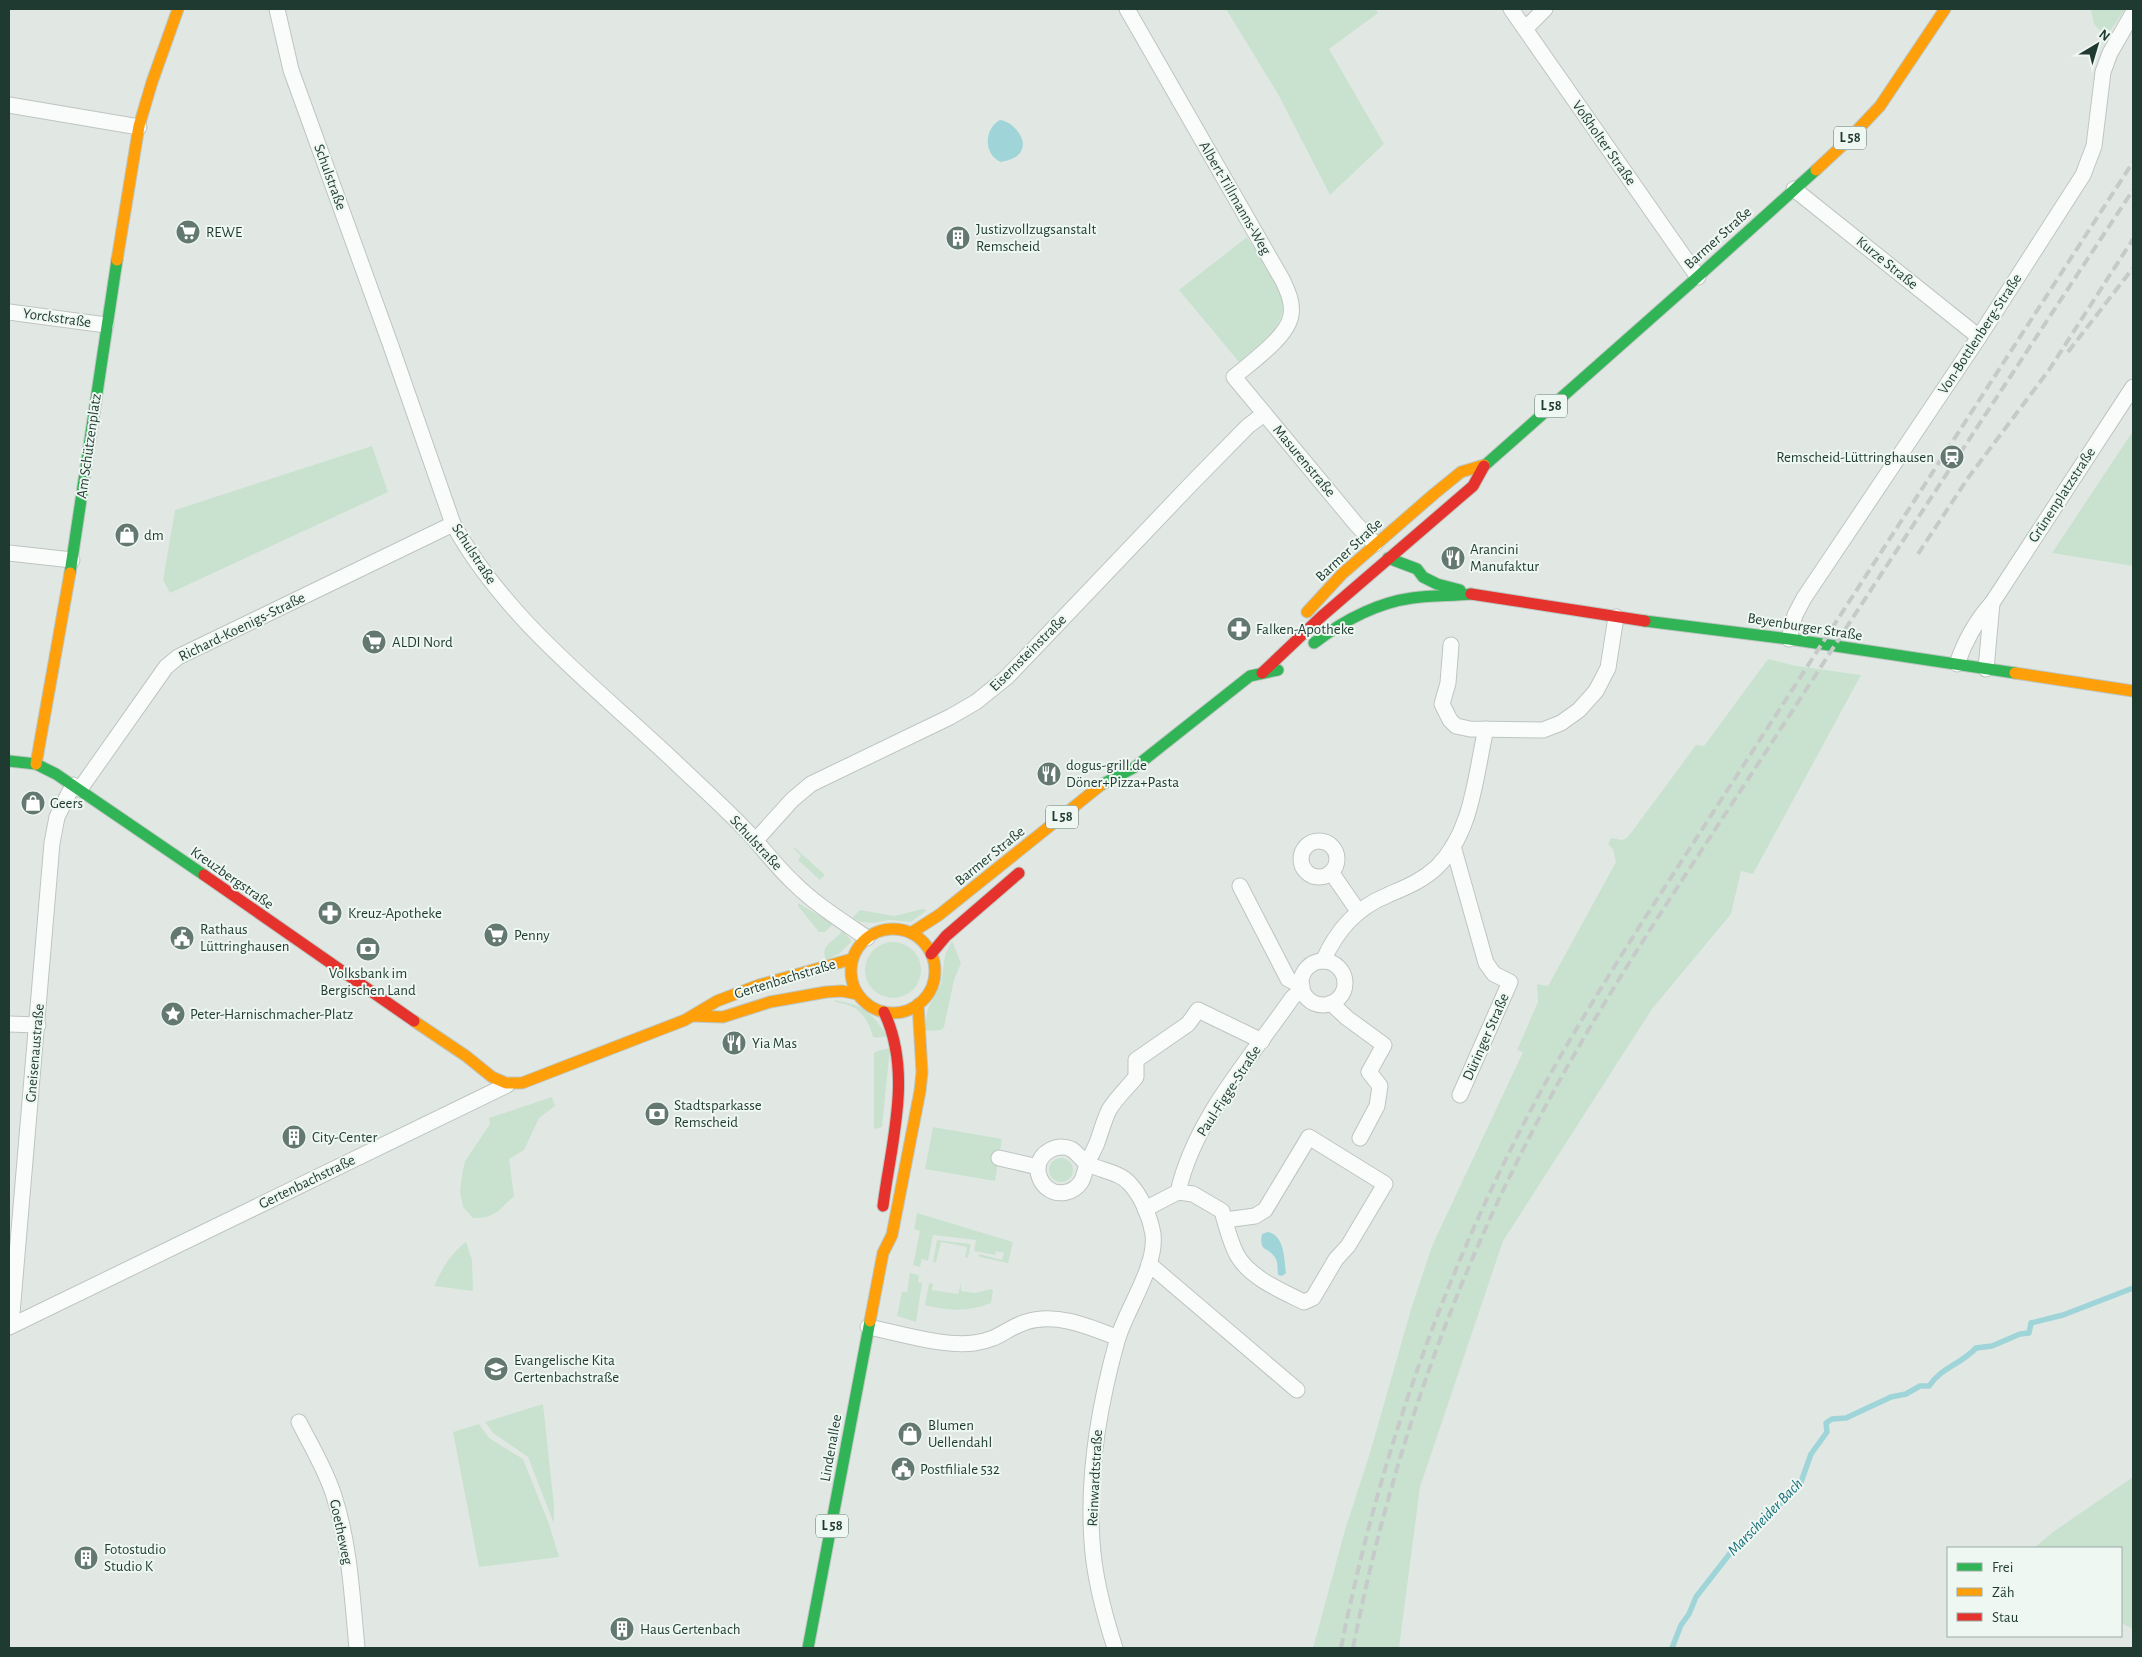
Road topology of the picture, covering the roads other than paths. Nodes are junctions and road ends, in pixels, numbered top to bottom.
1 (178, 9) edge
2 (277, 9) edge
3 (1127, 9) edge
4 (1511, 9) edge
5 (1545, 9) edge
6 (1945, 9) edge
7 (2133, 13) edge
8 (1525, 29) junction
9 (9, 105) edge
10 (139, 127) junction
11 (1794, 189) junction
12 (1698, 277) junction
13 (9, 312) edge
14 (106, 325) junction
15 (1979, 337) junction
16 (1234, 377) joint
17 (2133, 387) edge
18 (1264, 414) junction
19 (1484, 465) junction
20 (453, 524) junction
21 (1376, 544) junction
22 (9, 553) edge
23 (1388, 558) junction
24 (72, 560) junction
25 (1395, 577) dead end
26 (1405, 588) dead end
27 (1471, 594) junction
28 (1429, 597) junction
29 (1992, 602) junction
30 (1616, 618) junction
31 (1789, 639) junction
32 (1451, 645) dead end
33 (1308, 647) dead end
34 (1294, 659) dead end
35 (1957, 664) junction
36 (1986, 669) junction
37 (1262, 673) junction
38 (1250, 676) junction
39 (2133, 691) edge
40 (1486, 729) junction
41 (9, 761) edge
42 (36, 764) junction
43 (1135, 767) junction
44 (76, 787) junction
45 (1116, 789) dead end
46 (756, 840) junction
47 (1453, 846) junction
48 (1025, 868) dead end
49 (1332, 872) dead end
50 (1240, 886) dead end
51 (1358, 911) junction
52 (912, 933) junction
53 (867, 938) junction
54 (931, 954) junction
55 (852, 959) junction
56 (1323, 961) junction
57 (1302, 987) junction
58 (857, 994) junction
59 (1331, 1003) junction
60 (918, 1004) junction
61 (884, 1012) junction
62 (693, 1016) junction
63 (9, 1024) edge
64 (38, 1025) junction
65 (1262, 1041) junction
66 (507, 1085) junction
67 (1460, 1095) dead end
68 (1360, 1138) dead end
69 (999, 1158) dead end
70 (1087, 1164) junction
71 (1038, 1168) junction
72 (1178, 1192) junction
73 (1146, 1209) junction
74 (882, 1216) dead end
75 (1225, 1220) junction
76 (881, 1231) dead end
77 (883, 1253) junction
78 (1149, 1264) junction
79 (10, 1326) edge
80 (868, 1327) junction
81 (1118, 1338) junction
82 (1297, 1390) dead end
83 (299, 1422) dead end
84 (357, 1648) edge
85 (808, 1648) edge
86 (1115, 1648) edge

1 - 10 main road, Am Schützenplatz
2 - 20 street, Schulstraße
3 - 16 street, Albert-Tillmanns-Weg
4 - 8 street, Voßholter Straße
5 - 8 street
6 - 11 main road, Barmer Straße / L 58
7 - 15 street, Von-Bottlenberg-Straße
8 - 12 street, Voßholter Straße
9 - 10 street
10 - 14 main road, Am Schützenplatz
11 - 12 main road, Barmer Straße / L 58
11 - 15 street, Kurze Straße
12 - 19 main road, Barmer Straße / L 58
13 - 14 street, Yorckstraße
14 - 24 main road, Am Schützenplatz
15 - 31 street, Von-Bottlenberg-Straße
16 - 18 street, Masurenstraße
17 - 29 street, Grünenplatzstraße
18 - 21 street, Masurenstraße
18 - 46 street, Eisernsteinstraße
19 - 21 main road, Barmer Straße / L 58
19 - 23 main road, Barmer Straße / L 58
20 - 44 street, Richard-Koenigs-Straße
20 - 46 street, Schulstraße
21 - 23 main road
21 - 38 main road, Barmer Straße / L 58
22 - 24 street
23 - 25 main road
23 - 27 main road
23 - 37 main road, Barmer Straße / L 58
24 - 42 main road, Am Schützenplatz
26 - 28 main road
27 - 28 main road
27 - 30 main road, Beyenburger Straße
28 - 33 main road
29 - 35 street, Grünenplatzstraße
29 - 36 street, Grünenplatzstraße
30 - 31 main road, Beyenburger Straße
30 - 40 street
31 - 35 main road, Beyenburger Straße
32 - 40 street
34 - 37 main road
35 - 36 main road, Beyenburger Straße
36 - 39 main road, Beyenburger Straße
37 - 38 main road, Barmer Straße / L 58
38 - 43 main road, Barmer Straße / L 58
40 - 47 street
41 - 42 main road, Kreuzbergstraße
42 - 44 main road, Kreuzbergstraße
43 - 45 main road, Barmer Straße / L 58
43 - 52 main road, Barmer Straße / L 58
44 - 64 street, Gneisenaustraße
44 - 66 main road, Kreuzbergstraße
46 - 53 street, Schulstraße
47 - 51 street
47 - 67 street, Düringer Straße
48 - 54 main road, Barmer Straße
49 - 51 street
50 - 57 street
51 - 56 street
52 - 53 main road
52 - 54 main road
53 - 55 main road
54 - 60 main road
55 - 58 main road
55 - 62 main road, Gertenbachstraße
56 - 57 street
56 - 59 street
57 - 59 street
57 - 65 street, Paul-Figge-Straße
58 - 61 main road
58 - 62 main road, Gertenbachstraße
59 - 68 street
60 - 61 main road
60 - 77 main road, Lindenallee / L 58
61 - 74 main road
62 - 66 main road, Gertenbachstraße
63 - 64 street
64 - 79 street, Gneisenaustraße
65 - 70 street, Paul-Figge-Straße
65 - 72 street, Paul-Figge-Straße
66 - 79 street, Gertenbachstraße
69 - 71 street
70 - 71 street, Reinwardtstraße
70 - 71 street
70 - 73 street, Reinwardtstraße
72 - 73 street
72 - 75 street
73 - 78 street, Reinwardtstraße
75 - 75 street
76 - 77 main road, Lindenallee / L 58
77 - 80 main road, Lindenallee / L 58
78 - 81 street, Reinwardtstraße
78 - 82 street
80 - 81 street
80 - 85 main road, Lindenallee / L 58
81 - 86 street, Reinwardtstraße
83 - 84 street, Goetheweg

